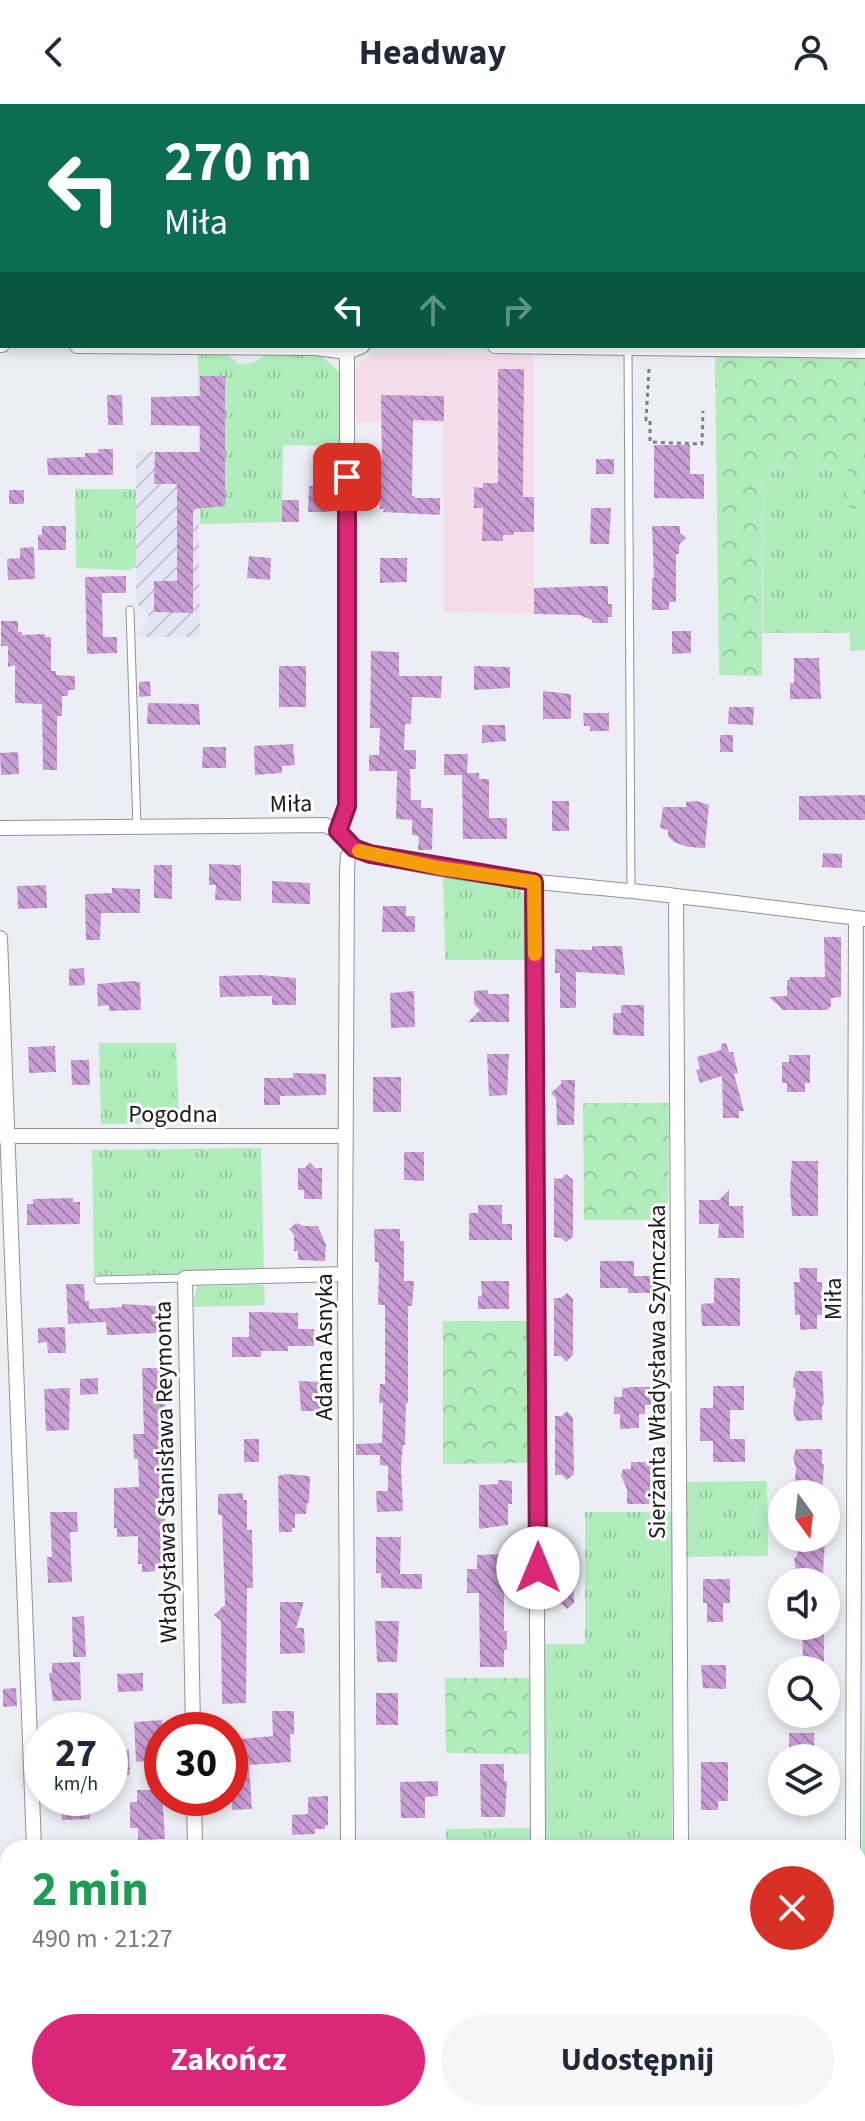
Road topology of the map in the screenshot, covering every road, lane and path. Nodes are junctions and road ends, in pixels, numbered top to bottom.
1 (316, 348) edge
2 (357, 348) edge
3 (584, 348) edge
4 (628, 349) junction
5 (865, 351) edge
6 (347, 352) junction
7 (649, 369) dead end
8 (703, 411) dead end
9 (130, 610) dead end
10 (0, 828) edge
11 (137, 828) junction
12 (338, 831) junction
13 (354, 848) junction
14 (534, 882) junction
15 (631, 891) junction
16 (676, 896) junction
17 (861, 918) edge
18 (0, 938) edge
19 (4, 1136) edge
20 (346, 1136) junction
21 (345, 1274) junction
22 (185, 1278) junction
23 (98, 1280) dead end
24 (193, 1712) edge
25 (194, 1816) edge
26 (34, 1840) edge
27 (195, 1840) edge
28 (348, 1840) edge
29 (538, 1840) edge
30 (681, 1840) edge
31 (853, 1840) edge

1 - 6 street
2 - 6 street
3 - 4 street
4 - 5 street
4 - 15 lane
6 - 12 street
7 - 8 path
9 - 11 lane
10 - 11 street, Miła
11 - 12 street, Miła
12 - 13 street, Miła
13 - 14 street, Miła
13 - 20 street, Adama Asnyka
14 - 15 street, Miła
14 - 29 street
15 - 16 street, Miła
16 - 17 street, Miła
16 - 30 street, Sierżanta Władysława Szymczaka
17 - 31 street, Miła
18 - 19 street
19 - 20 street, Pogodna
19 - 26 street
20 - 21 street, Adama Asnyka
21 - 22 street, Władysława Stanisława Reymonta
21 - 28 street, Adama Asnyka
22 - 23 lane
22 - 24 street, Władysława Stanisława Reymonta
25 - 27 street

